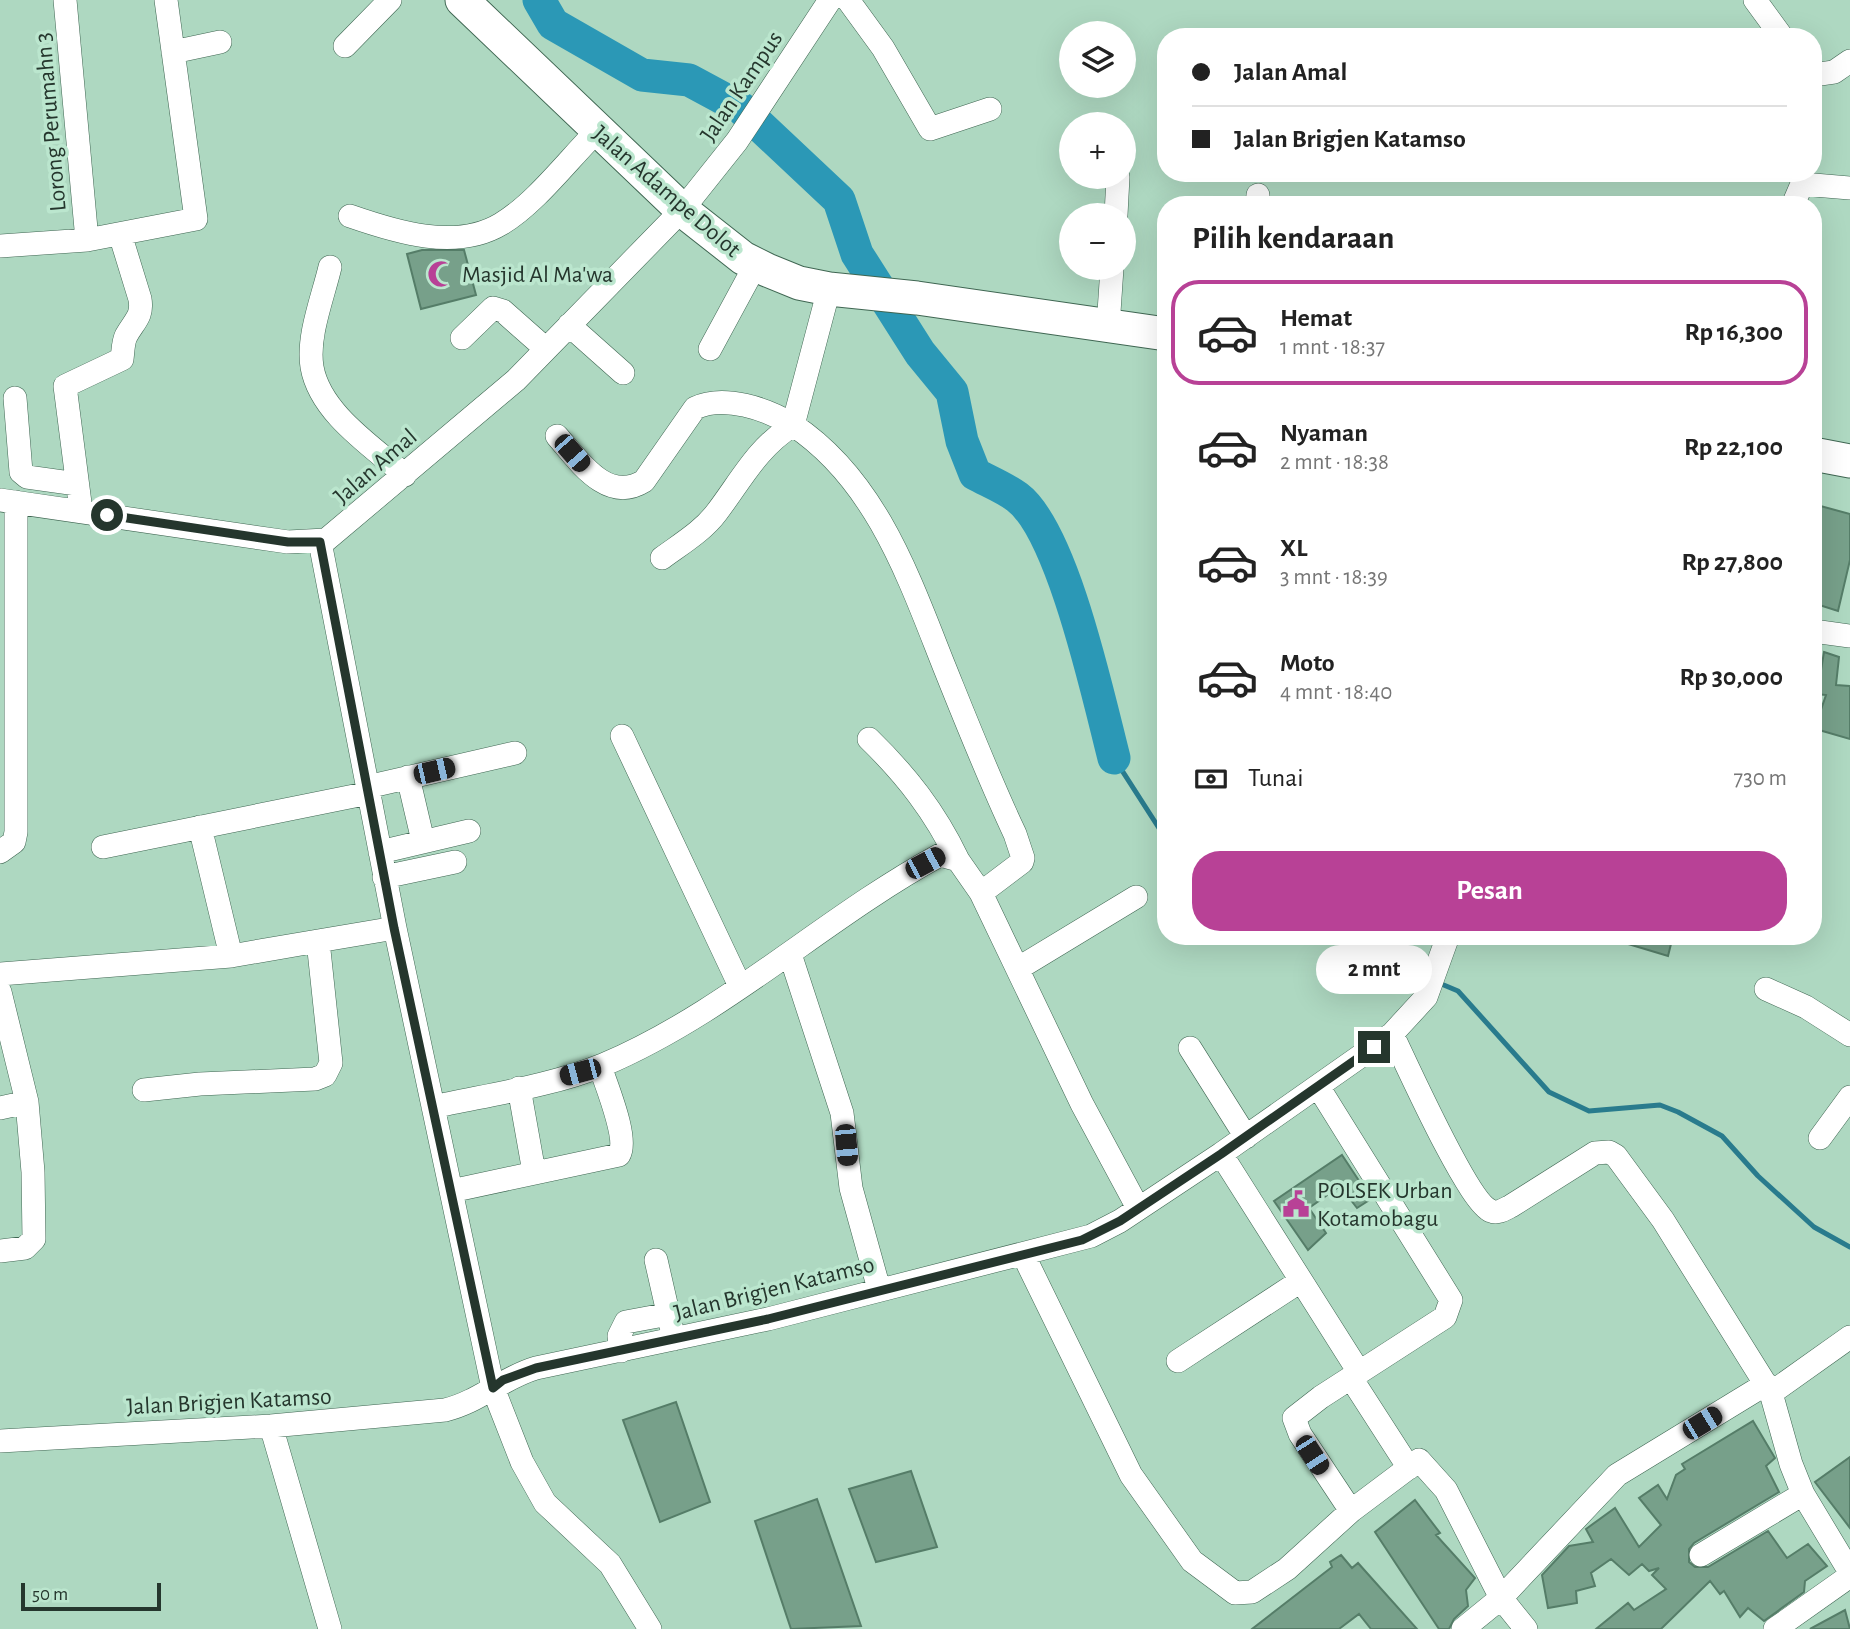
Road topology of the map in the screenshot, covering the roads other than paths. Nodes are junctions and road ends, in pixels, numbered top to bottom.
1 (65, 0) edge
2 (166, 0) edge
3 (390, 0) edge
4 (462, 0) edge
5 (481, 0) edge
6 (830, 0) edge
7 (848, 0) edge
8 (1755, 0) edge
9 (1775, 28) edge
10 (220, 42) dead end
11 (345, 46) dead end
12 (173, 52) junction
13 (1850, 61) edge
14 (1822, 74) edge
15 (990, 109) dead end
16 (597, 131) junction
17 (1850, 188) edge
18 (1797, 196) edge
19 (687, 204) junction
20 (350, 216) dead end
21 (120, 234) junction
22 (87, 240) junction
23 (0, 246) edge
24 (756, 264) junction
25 (330, 267) dead end
26 (1111, 280) edge
27 (848, 285) junction
28 (915, 290) junction
29 (1109, 312) junction
30 (1157, 320) edge
31 (569, 325) junction
32 (1157, 332) edge
33 (463, 338) dead end
34 (546, 349) junction
35 (710, 349) dead end
36 (623, 373) dead end
37 (15, 398) dead end
38 (793, 425) junction
39 (557, 436) dead end
40 (1822, 442) edge
41 (1850, 447) edge
42 (1822, 456) edge
43 (1850, 461) edge
44 (405, 474) junction
45 (77, 484) junction
46 (8, 501) edge
47 (81, 511) junction
48 (320, 542) junction
49 (662, 558) dead end
50 (1822, 632) edge
51 (1850, 636) edge
52 (622, 736) dead end
53 (869, 739) dead end
54 (514, 753) dead end
55 (408, 777) junction
56 (368, 790) junction
57 (200, 827) junction
58 (469, 831) dead end
59 (424, 841) junction
60 (103, 847) dead end
61 (0, 852) edge
62 (380, 852) junction
63 (958, 860) junction
64 (454, 862) dead end
65 (384, 877) junction
66 (981, 893) junction
67 (1136, 897) dead end
68 (394, 928) junction
69 (318, 941) junction
70 (1445, 947) edge
71 (790, 954) junction
72 (230, 956) junction
73 (1019, 968) junction
74 (0, 974) edge
75 (740, 986) junction
76 (1766, 989) dead end
77 (0, 992) edge
78 (1392, 1034) junction
79 (1850, 1035) edge
80 (1190, 1048) dead end
81 (600, 1066) junction
82 (1319, 1087) junction
83 (519, 1088) junction
84 (144, 1090) dead end
85 (1850, 1097) edge
86 (27, 1102) junction
87 (433, 1107) junction
88 (0, 1108) edge
89 (1246, 1137) junction
90 (1819, 1138) dead end
91 (1221, 1154) junction
92 (534, 1172) junction
93 (451, 1191) junction
94 (1138, 1208) junction
95 (0, 1251) edge
96 (1023, 1254) junction
97 (656, 1260) dead end
98 (1299, 1282) junction
99 (879, 1289) junction
100 (669, 1314) junction
101 (1850, 1337) edge
102 (674, 1339) junction
103 (621, 1351) junction
104 (1178, 1361) dead end
105 (1355, 1375) junction
106 (493, 1388) junction
107 (1769, 1388) junction
108 (271, 1426) junction
109 (0, 1441) edge
110 (1409, 1468) junction
111 (1803, 1494) junction
112 (1351, 1511) junction
113 (1701, 1555) dead end
114 (1850, 1574) edge
115 (1501, 1598) junction
116 (1778, 1628) edge
117 (330, 1629) edge
118 (650, 1629) edge
119 (1463, 1629) edge
120 (1526, 1629) edge

1 - 22 street, Lorong Perumahn 3
2 - 12 street
3 - 11 street
4 - 16 highway, Jalan Adampe Dolot
5 - 19 highway, Jalan Adampe Dolot
6 - 19 street, Jalan Kampus
7 - 15 street
8 - 9 street
10 - 12 street
12 - 21 street
13 - 14 street
16 - 19 highway, Jalan Adampe Dolot
16 - 20 street
17 - 18 street
19 - 24 highway, Jalan Adampe Dolot
19 - 27 highway, Jalan Adampe Dolot
19 - 31 street, Jalan Amal
21 - 22 street
21 - 45 street
22 - 23 street
24 - 27 highway, Jalan Adampe Dolot
24 - 35 street
25 - 44 street
26 - 29 street
27 - 28 highway, Jalan Adampe Dolot
27 - 38 street
28 - 29 highway, Jalan Adampe Dolot
28 - 32 highway, Jalan Adampe Dolot
29 - 30 highway, Jalan Adampe Dolot
31 - 34 street, Jalan Amal
31 - 36 street
33 - 34 street
34 - 44 street, Jalan Amal
37 - 45 street
38 - 39 street
38 - 49 street
38 - 66 street
40 - 41 highway
42 - 43 highway
44 - 48 street, Jalan Amal
45 - 47 street
46 - 47 street
46 - 61 street
47 - 48 street
48 - 56 street
50 - 51 street
52 - 75 street
53 - 63 street
54 - 55 street
55 - 56 street
55 - 59 street
56 - 57 street
56 - 62 street
57 - 60 street
57 - 72 street
58 - 59 street
59 - 62 street
62 - 65 street
63 - 66 street
63 - 71 street
64 - 65 street
65 - 68 street
66 - 73 street
67 - 73 street
68 - 69 street
68 - 87 street
69 - 72 street
69 - 84 street
70 - 78 street, Jalan Brigjen Katamso
71 - 75 street
71 - 99 street
72 - 74 street
73 - 94 street
75 - 81 street
76 - 79 street
77 - 86 street
78 - 82 street, Jalan Brigjen Katamso
78 - 107 street
80 - 89 street
81 - 83 street
81 - 92 street
82 - 89 street, Jalan Brigjen Katamso
82 - 105 street
83 - 87 street
83 - 92 street
85 - 90 street
86 - 88 street
86 - 95 street
87 - 93 street
89 - 91 street, Jalan Brigjen Katamso
91 - 94 street, Jalan Brigjen Katamso
91 - 98 street
92 - 93 street
93 - 106 street
94 - 96 street, Jalan Brigjen Katamso
96 - 99 street, Jalan Brigjen Katamso
96 - 112 street
97 - 100 street
98 - 104 street
98 - 105 street
99 - 102 street, Jalan Brigjen Katamso
100 - 102 street
100 - 103 street
101 - 107 street
102 - 103 street, Jalan Brigjen Katamso
103 - 106 street, Jalan Brigjen Katamso
105 - 110 street
105 - 112 street
106 - 108 street, Jalan Brigjen Katamso
106 - 118 street
107 - 111 street
107 - 115 street
108 - 109 street, Jalan Brigjen Katamso
108 - 117 street
110 - 112 street
110 - 115 street
111 - 113 street
111 - 114 street
114 - 116 street
115 - 119 street
115 - 120 street

